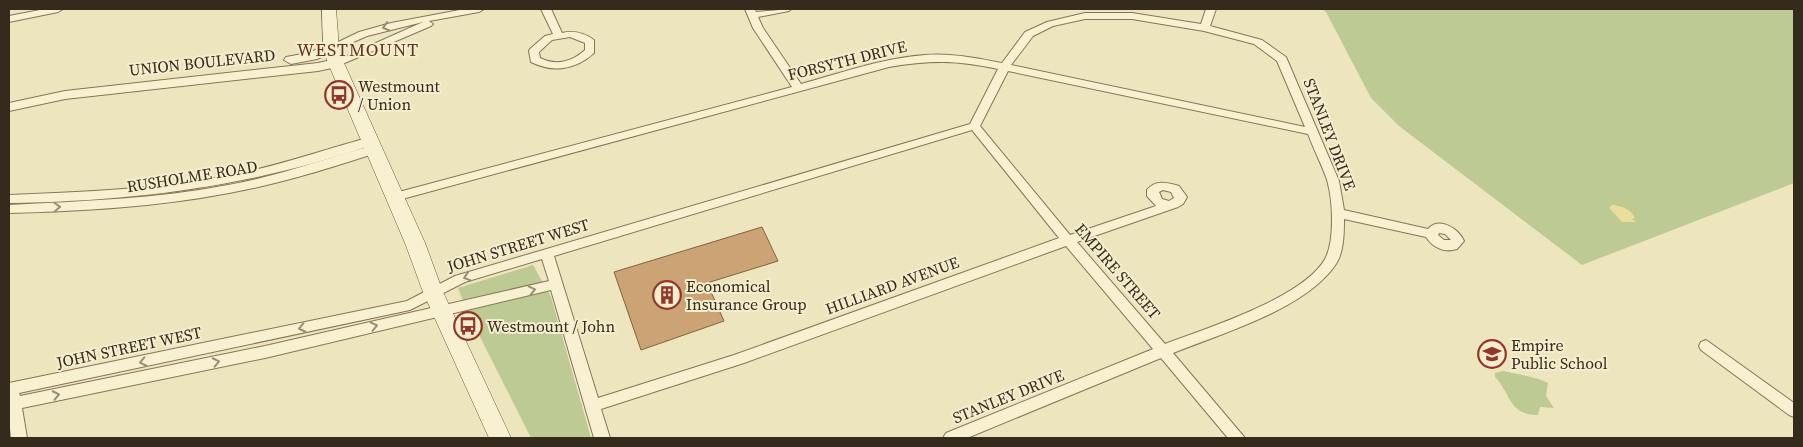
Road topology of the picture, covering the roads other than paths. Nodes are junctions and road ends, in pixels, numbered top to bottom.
1 (25, 9) edge
2 (58, 9) edge
3 (329, 9) edge
4 (479, 9) edge
5 (546, 9) edge
6 (786, 9) edge
7 (1212, 9) edge
8 (9, 12) edge
9 (751, 12) edge
10 (451, 15) junction
11 (9, 19) edge
12 (1205, 28) junction
13 (558, 35) junction
14 (333, 55) junction
15 (1005, 66) junction
16 (798, 88) junction
17 (9, 98) edge
18 (9, 107) edge
19 (974, 126) junction
20 (1313, 132) junction
21 (373, 145) junction
22 (395, 197) junction
23 (9, 199) edge
24 (1174, 204) dead end
25 (9, 209) edge
26 (1338, 213) junction
27 (1430, 234) dead end
28 (1067, 239) junction
29 (547, 254) junction
30 (556, 284) junction
31 (437, 301) junction
32 (1706, 346) dead end
33 (1164, 352) junction
34 (11, 389) edge
35 (10, 406) edge
36 (592, 406) junction
37 (1794, 411) edge
38 (19, 438) edge
39 (500, 438) edge
40 (602, 438) edge
41 (951, 438) edge
42 (1237, 438) edge

1 - 8 street
2 - 11 street
3 - 14 main road
4 - 10 street, UNION BOULEVARD
5 - 13 street
6 - 9 street
7 - 12 street
9 - 16 street
10 - 14 street, UNION BOULEVARD
10 -> 14 street, UNION BOULEVARD
12 - 15 street, STANLEY DRIVE
12 - 20 street, STANLEY DRIVE
13 - 13 street
14 - 17 street, UNION BOULEVARD
14 - 18 street, UNION BOULEVARD
14 - 21 main road
15 - 16 street, FORSYTH DRIVE
15 - 19 street, STANLEY DRIVE
15 - 20 street, FORSYTH DRIVE
16 - 22 street, FORSYTH DRIVE
19 - 28 street, EMPIRE STREET
19 - 29 street, JOHN STREET WEST
20 - 26 street, STANLEY DRIVE
21 - 22 main road
21 - 23 street, RUSHOLME ROAD
25 -> 21 street, RUSHOLME ROAD
22 - 31 main road
24 - 28 street, HILLIARD AVENUE
26 - 27 street
26 - 33 street, STANLEY DRIVE
28 - 33 street, EMPIRE STREET
28 - 36 street, HILLIARD AVENUE
29 - 30 street
29 -> 31 street, JOHN STREET WEST
31 -> 30 street, JOHN STREET WEST
30 - 36 street
31 -> 34 street, JOHN STREET WEST
35 -> 31 street, JOHN STREET WEST
31 - 39 main road
32 - 37 street
33 - 41 street, STANLEY DRIVE
33 - 42 street, EMPIRE STREET
34 - 35 street
35 - 38 street
36 - 40 street

